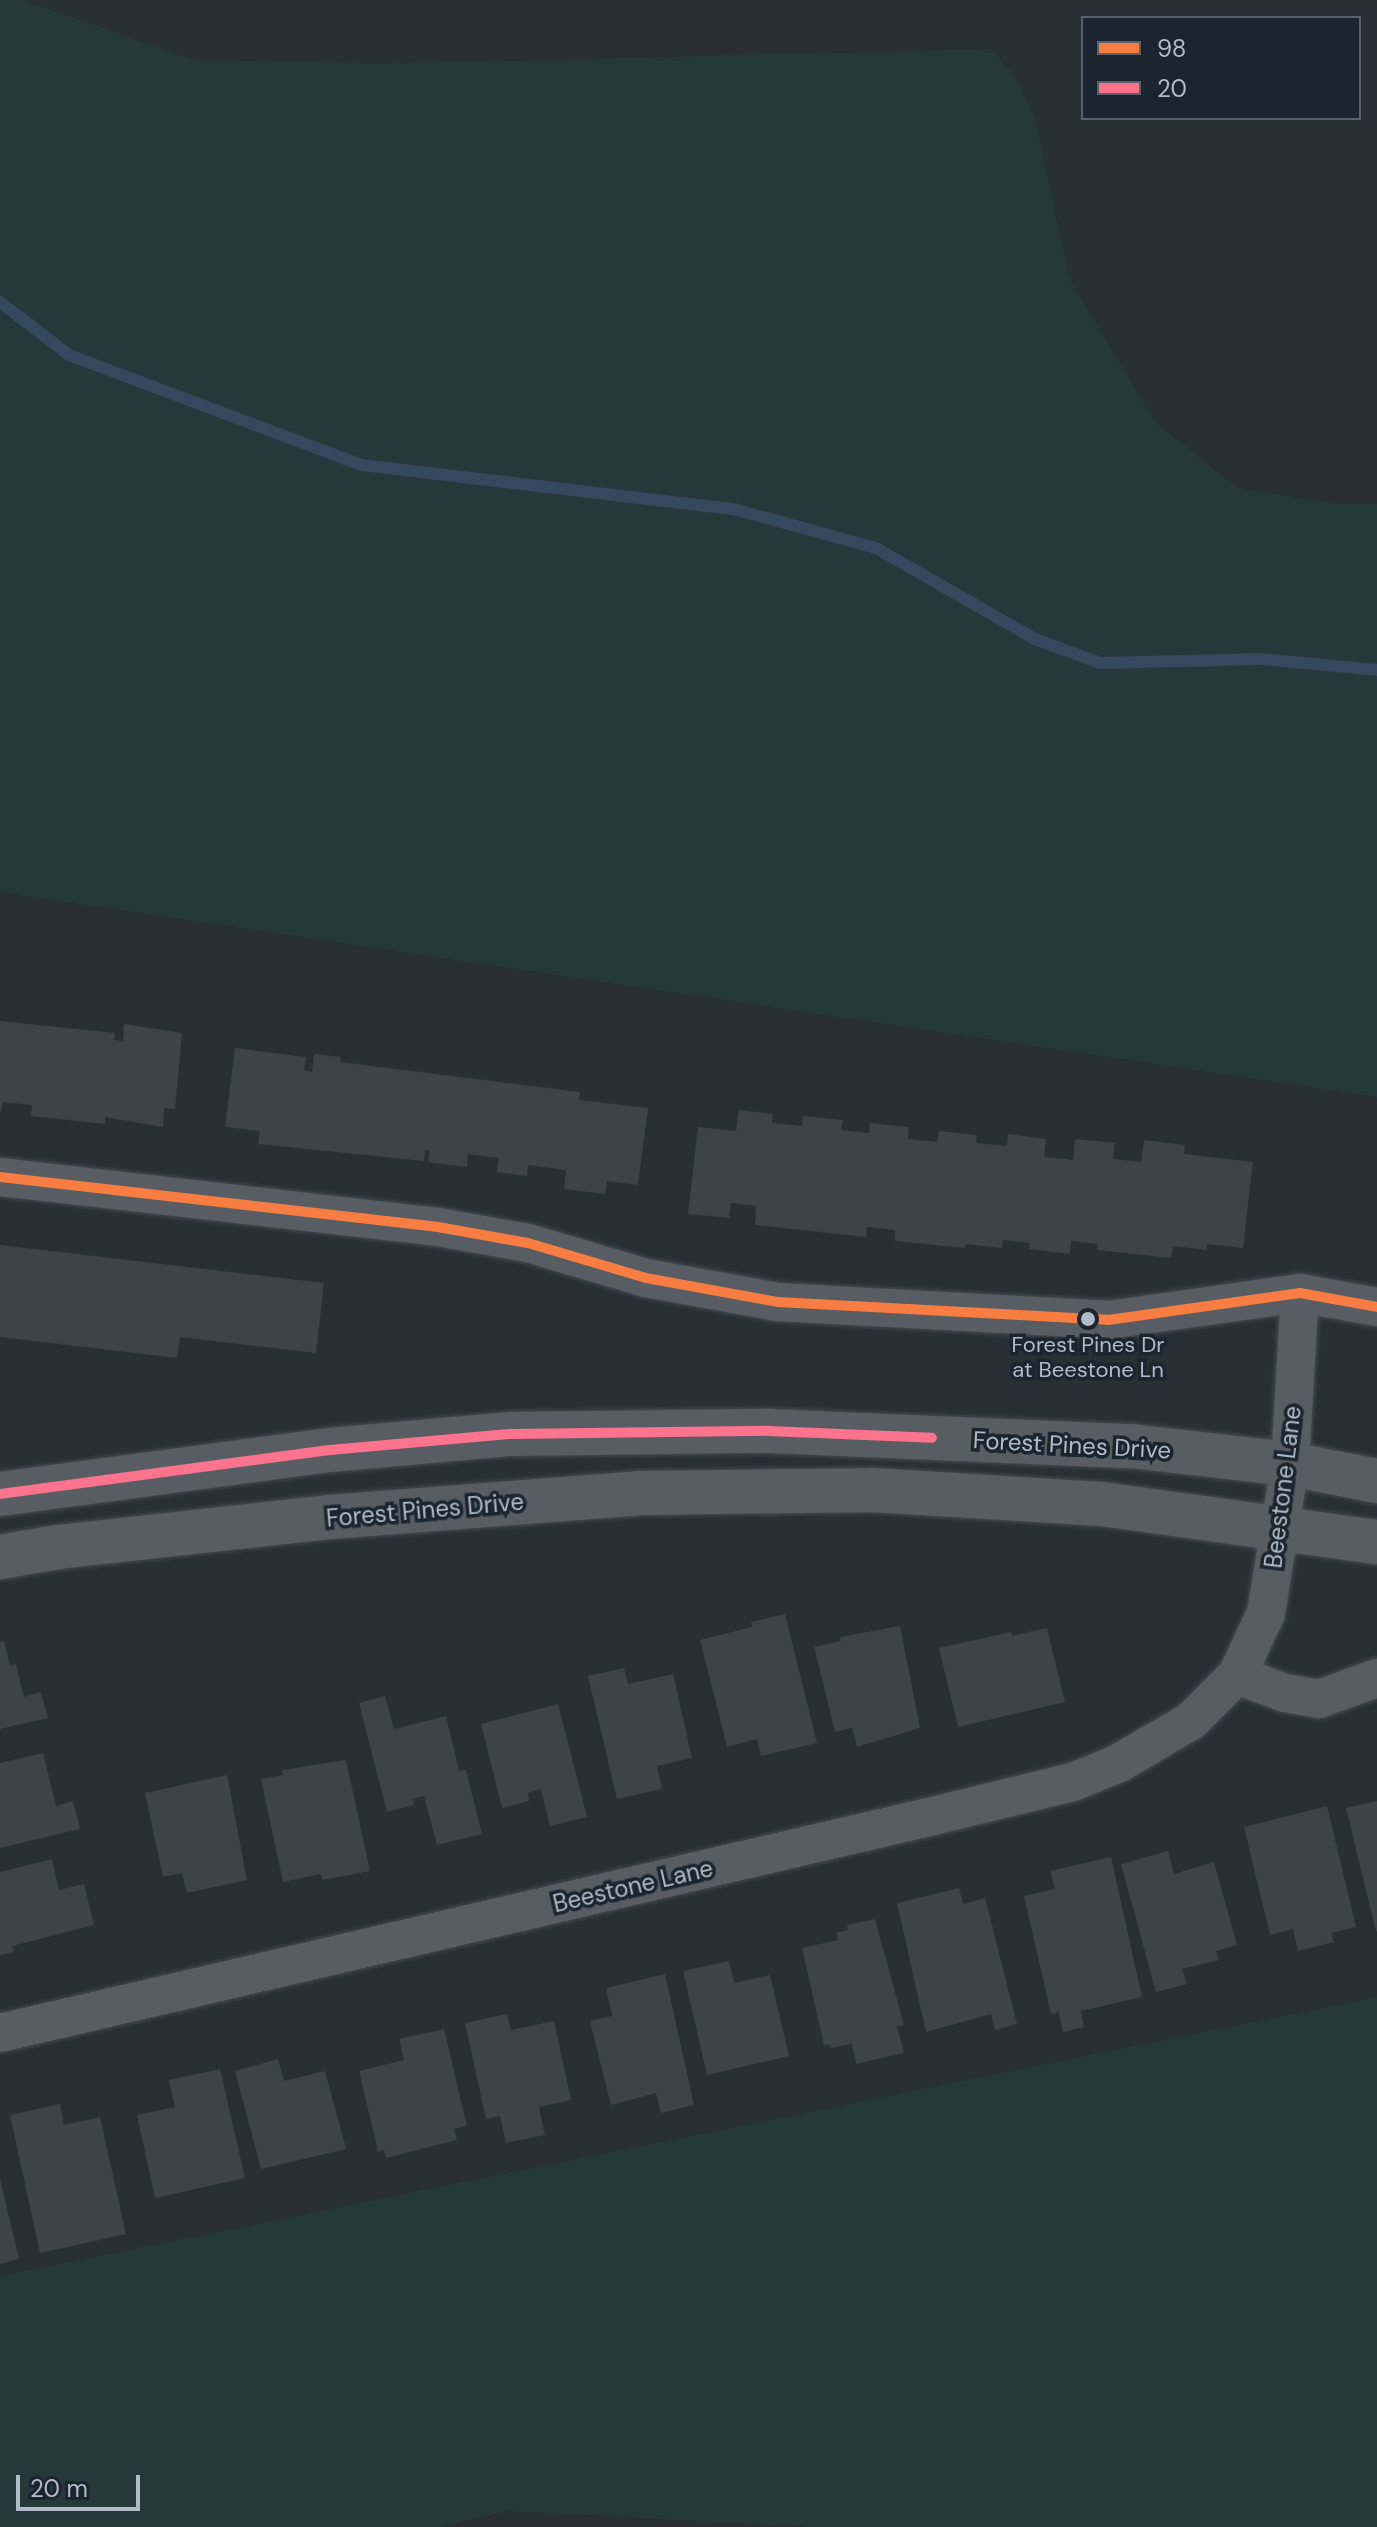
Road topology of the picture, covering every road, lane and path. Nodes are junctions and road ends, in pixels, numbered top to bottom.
1 (0, 1177) edge
2 (1300, 1293) junction
3 (1377, 1307) edge
4 (1290, 1464) junction
5 (1377, 1481) edge
6 (0, 1494) edge
7 (1281, 1528) junction
8 (1377, 1542) edge
9 (0, 1557) edge
10 (1237, 1675) junction
11 (1377, 1678) edge
12 (0, 2033) edge

1 - 2 street
2 - 3 street
2 - 4 street, Beestone Lane
4 - 5 street, Forest Pines Drive
4 - 6 street, Forest Pines Drive
4 - 7 street, Beestone Lane
7 - 8 street, Forest Pines Drive
7 - 9 street, Forest Pines Drive
7 - 10 street, Beestone Lane
10 - 11 street
10 - 12 street, Beestone Lane

